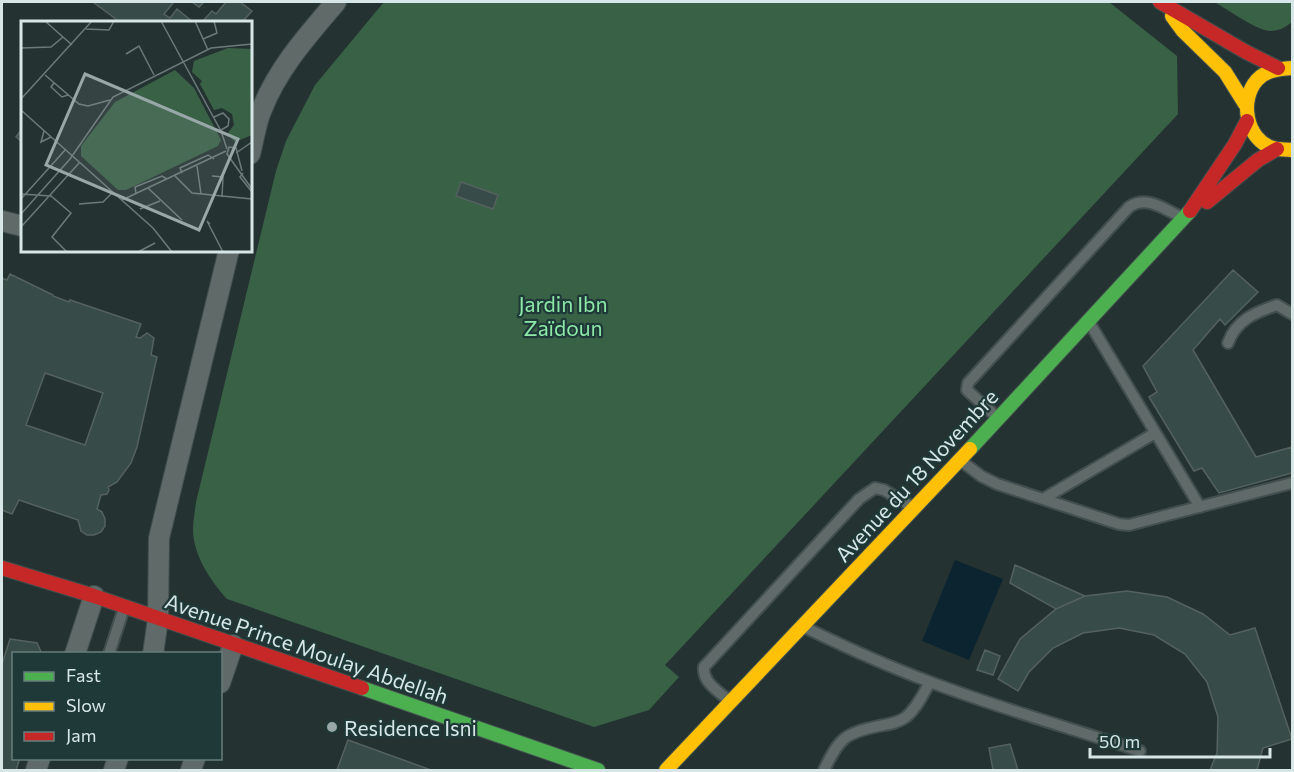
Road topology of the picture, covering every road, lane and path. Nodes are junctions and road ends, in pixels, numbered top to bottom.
1 (336, 2) edge
2 (1163, 4) edge
3 (1289, 68) edge
4 (1245, 104) junction
5 (256, 114) edge
6 (1247, 121) junction
7 (252, 141) edge
8 (1277, 149) junction
9 (1293, 150) edge
10 (1194, 207) junction
11 (1184, 218) junction
12 (2, 221) edge
13 (21, 226) edge
14 (229, 252) edge
15 (1293, 314) edge
16 (1088, 321) junction
17 (1228, 343) dead end
18 (998, 418) junction
19 (1155, 433) junction
20 (959, 460) junction
21 (1293, 483) edge
22 (1043, 499) junction
23 (1200, 507) junction
24 (915, 508) junction
25 (2, 568) edge
26 (94, 597) junction
27 (124, 608) junction
28 (158, 619) junction
29 (803, 627) junction
30 (233, 645) junction
31 (76, 652) edge
32 (110, 652) edge
33 (153, 652) edge
34 (222, 677) edge
35 (930, 682) junction
36 (732, 703) junction
37 (1140, 751) dead end
38 (564, 765) edge
39 (598, 771) edge
40 (666, 771) edge
41 (824, 771) edge

1 - 5 street
2 - 3 street
2 - 4 street
3 - 4 street
4 - 6 street
5 - 7 street
6 - 8 street
6 - 10 street, Avenue du 18 Novembre
8 - 9 street
8 - 10 street, Avenue du 18 Novembre
10 - 11 street, Avenue du 18 Novembre
11 - 16 street, Avenue du 18 Novembre
11 - 18 lane
12 - 13 street
14 - 28 street
15 - 17 lane
16 - 18 street, Avenue du 18 Novembre
16 - 19 lane
18 - 20 street, Avenue du 18 Novembre
19 - 22 lane
19 - 23 lane
20 - 22 lane
20 - 24 street, Avenue du 18 Novembre
21 - 23 lane
22 - 23 lane
24 - 29 street, Avenue du 18 Novembre
24 - 36 lane
25 - 26 street, Avenue Prince Moulay Abdellah
26 - 27 street, Avenue Prince Moulay Abdellah
26 - 31 street
27 - 28 street, Avenue Prince Moulay Abdellah
27 - 32 lane
28 - 30 street, Avenue Prince Moulay Abdellah
28 - 33 street
29 - 35 lane
29 - 36 street, Avenue du 18 Novembre
30 - 34 street
30 - 38 street, Avenue Prince Moulay Abdellah
35 - 37 lane
35 - 41 lane
36 - 40 street, Avenue du 18 Novembre
38 - 39 street, Avenue Prince Moulay Abdellah

